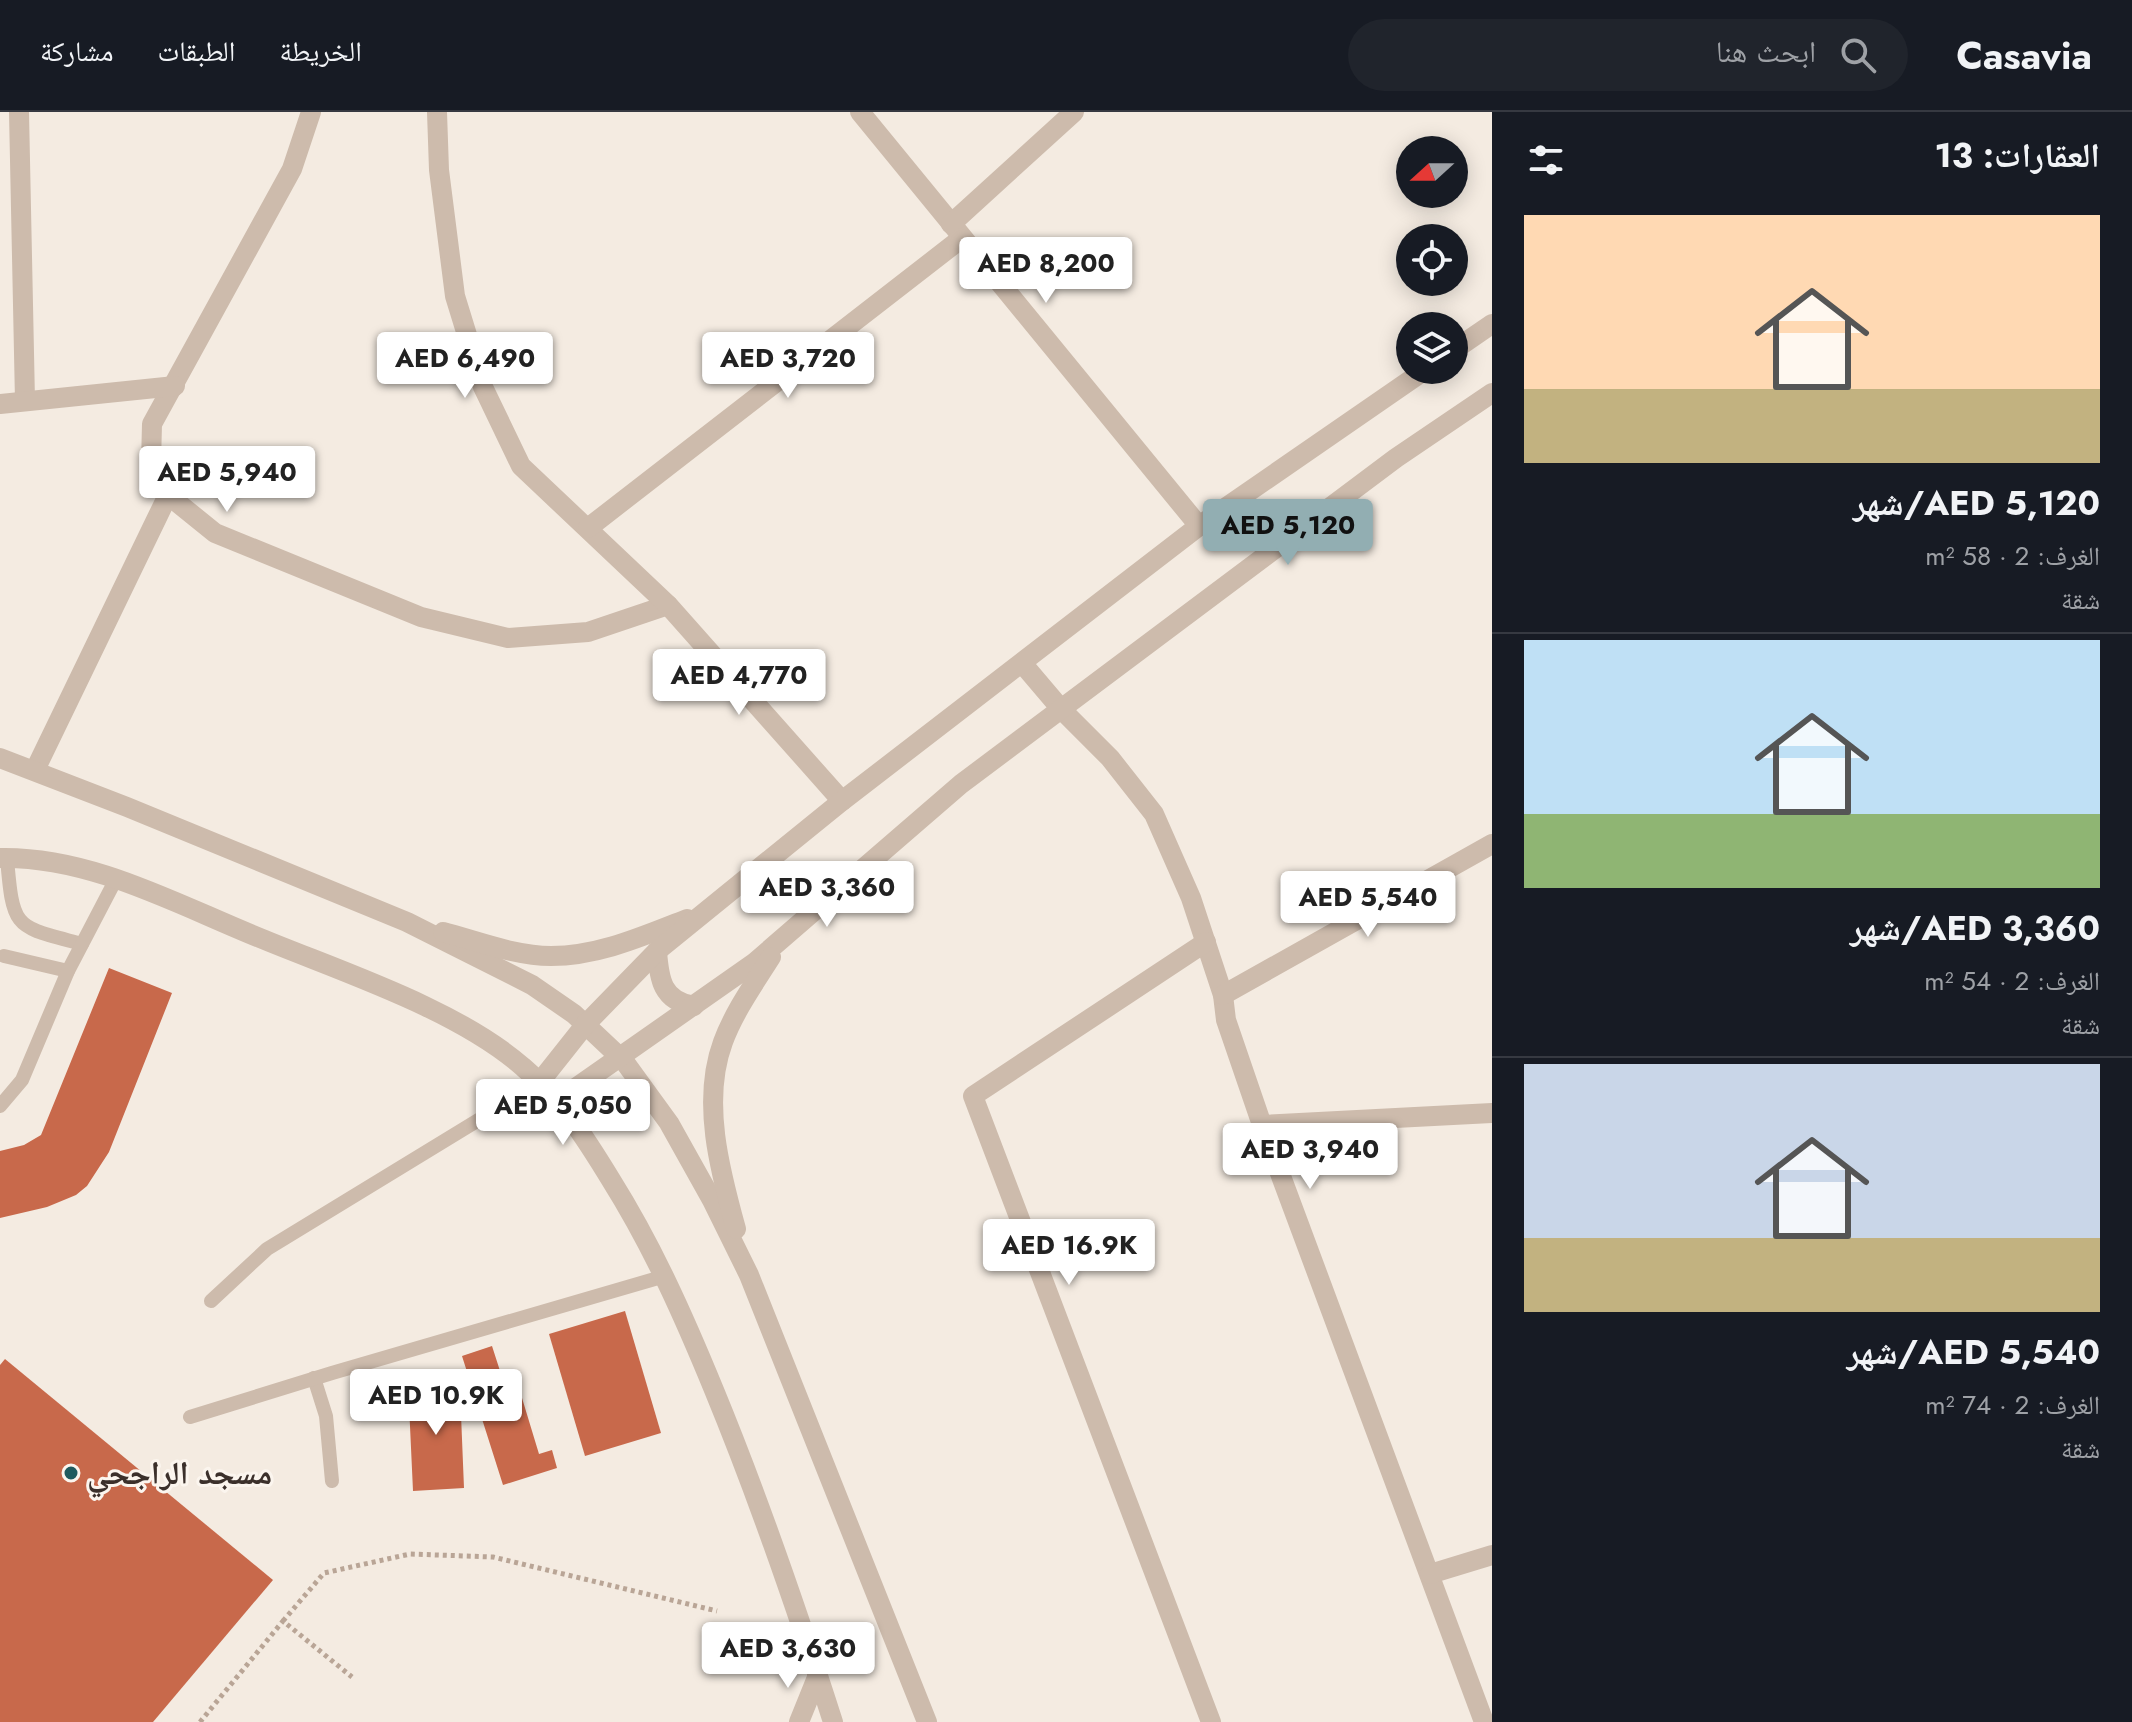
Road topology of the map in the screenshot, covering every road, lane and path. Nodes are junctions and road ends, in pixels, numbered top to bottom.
1 (19, 112) edge
2 (311, 112) edge
3 (437, 112) edge
4 (860, 112) edge
5 (1074, 112) edge
6 (957, 231) junction
7 (1492, 324) edge
8 (1468, 340) edge
9 (1405, 384) edge
10 (175, 386) junction
11 (1492, 393) edge
12 (25, 401) junction
13 (0, 404) edge
14 (168, 495) junction
15 (1199, 526) junction
16 (588, 528) junction
17 (668, 605) junction
18 (1022, 663) junction
19 (1061, 709) junction
20 (0, 758) edge
21 (35, 770) junction
22 (842, 801) junction
23 (1492, 844) edge
24 (4, 858) edge
25 (116, 879) junction
26 (705, 912) junction
27 (407, 922) junction
28 (784, 938) junction
29 (1206, 942) junction
30 (82, 944) junction
31 (657, 951) junction
32 (4, 956) dead end
33 (68, 971) junction
34 (1223, 995) junction
35 (694, 1006) junction
36 (585, 1025) junction
37 (619, 1056) junction
38 (539, 1083) junction
39 (557, 1101) junction
40 (0, 1106) edge
41 (1492, 1113) edge
42 (1262, 1125) junction
43 (749, 1275) junction
44 (665, 1276) junction
45 (211, 1301) dead end
46 (314, 1378) junction
47 (190, 1417) dead end
48 (332, 1481) dead end
49 (1492, 1555) edge
50 (1430, 1574) junction
51 (717, 1611) dead end
52 (283, 1621) junction
53 (818, 1675) junction
54 (352, 1677) dead end
55 (1485, 1716) edge
56 (830, 1717) edge
57 (200, 1722) edge
58 (799, 1722) edge
59 (930, 1722) edge
60 (1211, 1722) edge

1 - 12 street
2 - 10 street
3 - 16 street
4 - 6 street
5 - 6 street
6 - 15 street
6 - 16 street
7 - 8 street
9 - 15 street
10 - 12 street
10 - 14 street
11 - 19 street
12 - 13 street
14 - 17 street
14 - 21 street
15 - 18 street
16 - 17 street
17 - 22 street
18 - 19 street
18 - 22 street
19 - 28 street
19 - 29 street
20 - 21 street
21 - 27 street
22 - 26 street
23 - 34 street
24 - 25 street
24 - 30 lane
25 - 30 lane
25 - 38 street
26 - 27 street
26 - 31 street
27 - 36 street
28 - 35 street
28 - 43 street
29 - 34 street
29 - 60 street
30 - 33 lane
31 - 35 street
31 - 36 street
32 - 33 lane
33 - 40 lane
34 - 42 street
35 - 37 street
36 - 37 street
36 - 38 street
37 - 39 street
37 - 43 street
38 - 39 street
38 - 45 lane
39 - 44 street
41 - 42 street
42 - 50 street
43 - 59 street
44 - 46 lane
44 - 53 street
46 - 47 lane
46 - 48 lane
49 - 50 street
50 - 55 street
51 - 52 path
52 - 54 path
52 - 57 path
53 - 56 street
53 - 58 street

